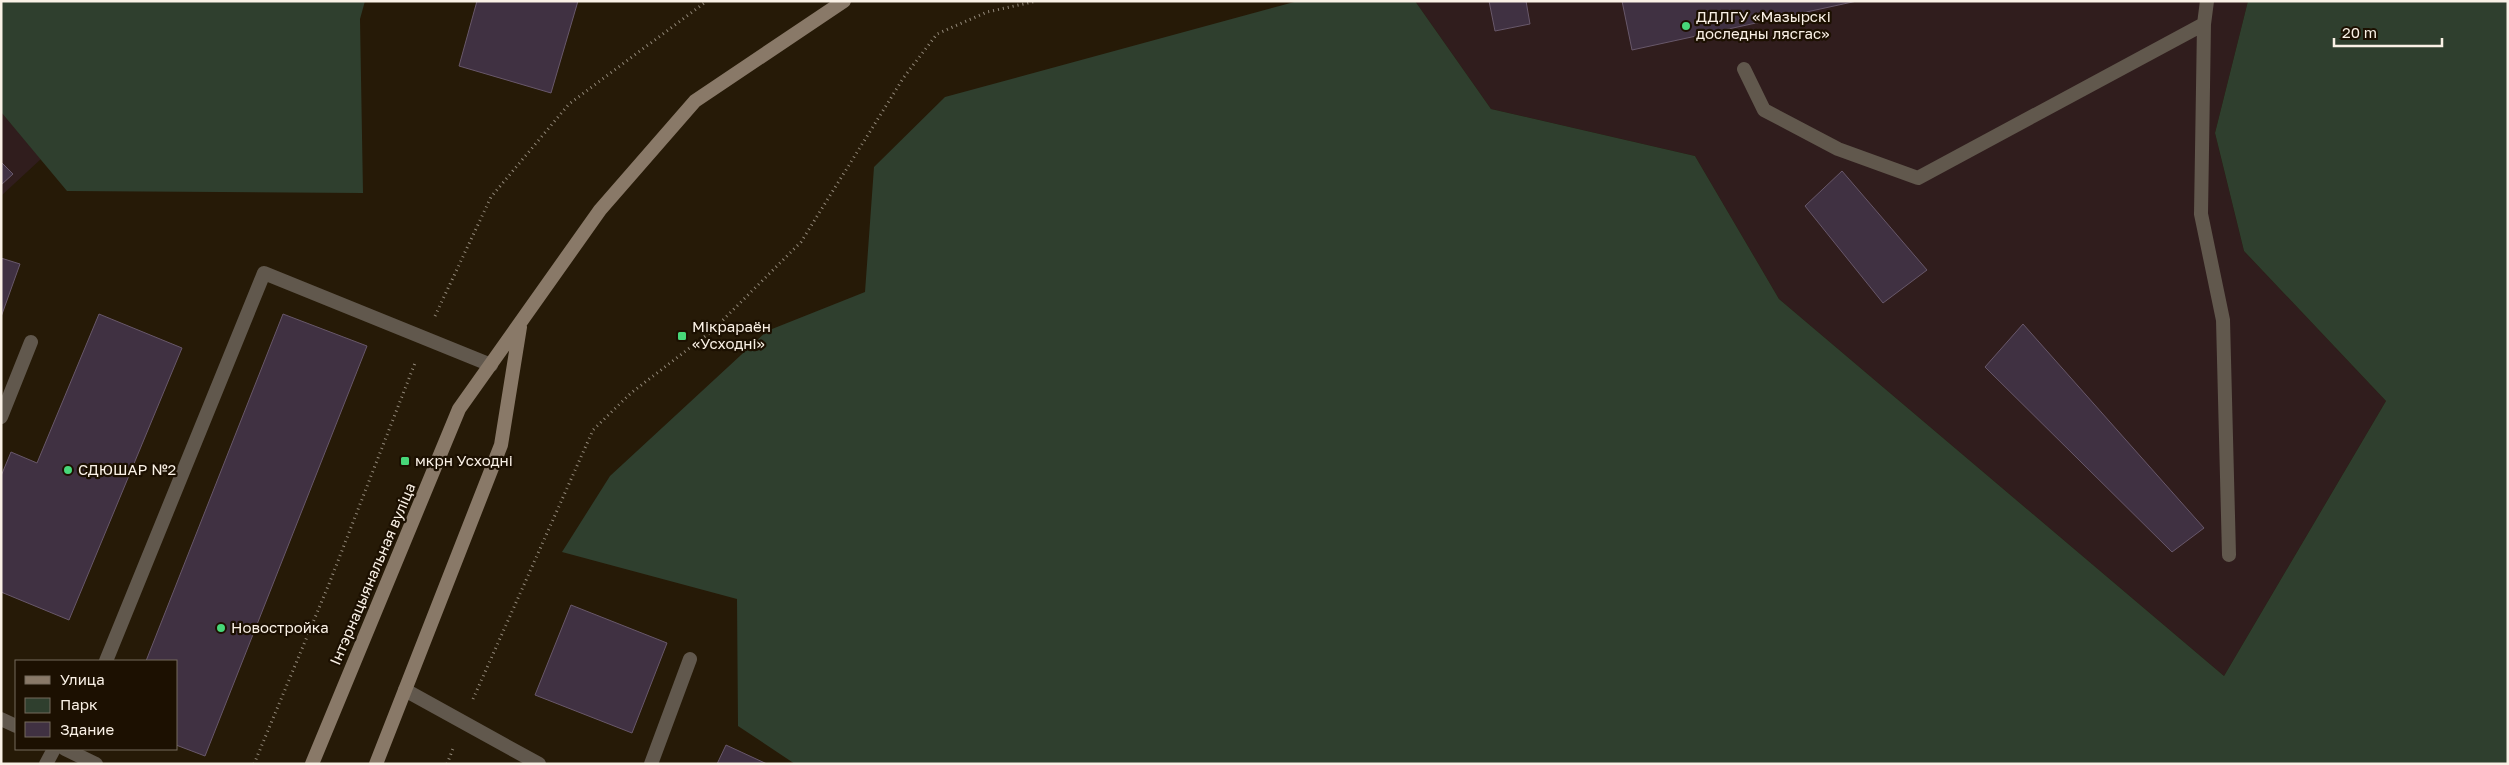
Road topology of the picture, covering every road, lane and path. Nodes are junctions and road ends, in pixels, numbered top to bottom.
1 (844, 1) edge
2 (1036, 1) edge
3 (2207, 1) edge
4 (2204, 24) junction
5 (1744, 69) dead end
6 (520, 325) junction
7 (30, 342) dead end
8 (491, 365) junction
9 (1, 417) edge
10 (2229, 555) dead end
11 (690, 659) dead end
12 (106, 660) edge
13 (405, 690) junction
14 (1, 719) edge
15 (463, 724) junction
16 (15, 726) edge
17 (53, 750) edge
18 (68, 750) edge
19 (46, 764) edge
20 (96, 764) edge
21 (312, 764) edge
22 (376, 764) edge
23 (447, 764) edge
24 (539, 764) edge
25 (651, 764) edge

1 - 6 main road, Інтэрнацыянальная вуліца
2 - 15 path
3 - 4 lane
4 - 5 lane
4 - 10 lane
6 - 8 main road, Інтэрнацыянальная вуліца
6 - 13 main road, Інтэрнацыянальная вуліца
7 - 9 lane
8 - 12 lane
8 - 21 main road, Інтэрнацыянальная вуліца
11 - 25 lane
13 - 15 lane
13 - 22 main road, Інтэрнацыянальная вуліца
14 - 16 lane
15 - 23 path
15 - 24 lane
17 - 19 lane
18 - 20 lane

